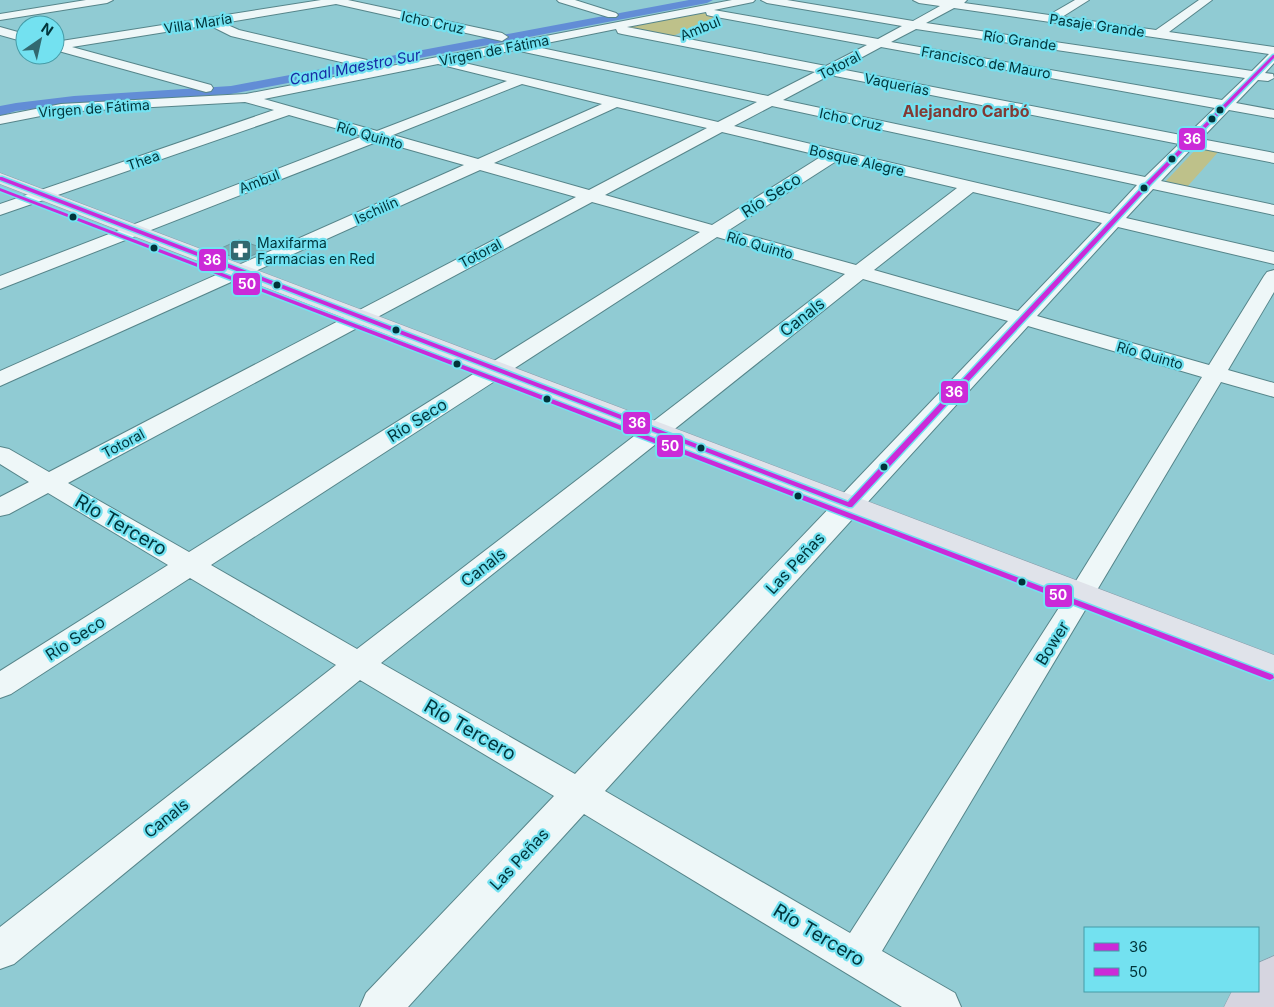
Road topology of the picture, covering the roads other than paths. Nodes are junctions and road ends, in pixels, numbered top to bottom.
1 (107, 0) edge
2 (301, 0) edge
3 (339, 0) edge
4 (563, 0) edge
5 (749, 0) edge
6 (767, 0) edge
7 (919, 0) edge
8 (1083, 0) edge
9 (1206, 0) edge
10 (957, 2) edge
11 (320, 4) junction
12 (694, 5) edge
13 (730, 16) junction
14 (0, 17) edge
15 (1052, 19) junction
16 (211, 21) junction
17 (610, 22) junction
18 (916, 25) junction
19 (0, 31) edge
20 (1159, 34) junction
21 (15, 36) edge
22 (502, 37) junction
23 (671, 40) junction
24 (15, 41) edge
25 (882, 43) junction
26 (65, 44) edge
27 (0, 45) edge
28 (515, 46) junction
29 (65, 49) edge
30 (1274, 51) edge
31 (1274, 56) edge
32 (440, 61) junction
33 (362, 63) junction
34 (829, 71) junction
35 (305, 73) dead end
36 (1255, 75) junction
37 (1274, 78) edge
38 (518, 81) junction
39 (225, 86) dead end
40 (206, 88) junction
41 (246, 98) junction
42 (36, 99) dead end
43 (769, 102) junction
44 (615, 104) junction
45 (1226, 105) junction
46 (286, 111) junction
47 (1274, 114) edge
48 (0, 120) edge
49 (718, 128) junction
50 (374, 136) junction
51 (1190, 142) junction
52 (834, 155) junction
53 (1274, 158) edge
54 (477, 165) junction
55 (0, 178) edge
56 (1150, 183) junction
57 (970, 186) junction
58 (45, 194) junction
59 (587, 196) junction
60 (0, 210) edge
61 (1274, 210) edge
62 (1115, 220) junction
63 (136, 229) junction
64 (713, 232) junction
65 (1274, 258) edge
66 (242, 270) junction
67 (858, 273) junction
68 (1274, 276) edge
69 (0, 283) edge
70 (362, 316) junction
71 (1023, 320) junction
72 (497, 369) junction
73 (1214, 374) junction
74 (0, 379) edge
75 (1274, 390) edge
76 (657, 431) junction
77 (0, 454) edge
78 (48, 482) junction
79 (849, 504) junction
80 (0, 508) edge
81 (189, 564) junction
82 (1082, 594) junction
83 (359, 664) junction
84 (1274, 668) edge
85 (0, 686) edge
86 (580, 794) junction
87 (0, 951) edge
88 (857, 957) junction
89 (1274, 976) edge
90 (381, 1007) edge
91 (940, 1007) edge
92 (1246, 1007) edge

1 - 14 street
2 - 11 street
3 - 11 street, Villa María
3 - 22 street, Icho Cruz
4 - 17 street, Vaquerías
5 - 12 street, Virgen de Fátima
6 - 18 street, Río Grande
7 - 10 street, Pasaje Grande
8 - 15 street
9 - 20 street
10 - 15 street, Pasaje Grande
10 - 18 street, Totoral
11 - 16 street, Villa María
12 - 13 street, Francisco de Mauro
12 - 17 street, Virgen de Fátima
13 - 23 street, Ambul
13 - 25 street, Francisco de Mauro
15 - 20 street, Pasaje Grande
16 - 26 street, Villa María
16 - 33 street
17 - 22 street, Virgen de Fátima
17 - 23 street, Vaquerías
17 - 28 street, Virgen de Fátima
18 - 25 street, Totoral
18 - 36 street, Río Grande
19 - 21 street
20 - 30 street, Pasaje Grande
22 - 33 street, Virgen de Fátima
23 - 34 street, Vaquerías
24 - 27 street
25 - 34 street, Totoral
25 - 45 street, Francisco de Mauro
28 - 32 street, Virgen de Fátima
28 - 43 street, Icho Cruz
29 - 40 street
31 - 36 street, Las Peñas
32 - 38 street, Bosque Alegre
32 - 41 street, Virgen de Fátima
33 - 35 street, Virgen de Fátima
34 - 43 street, Totoral
34 - 51 street, Vaquerías
36 - 37 street, Río Grande
36 - 45 street, Las Peñas
38 - 44 street, Bosque Alegre
38 - 50 street, Ambul
39 - 40 street, Virgen de Fátima
40 - 42 street, Virgen de Fátima
41 - 46 street, Río Quinto
41 - 48 street, Virgen de Fátima
43 - 49 street, Totoral
43 - 56 street, Icho Cruz
44 - 49 street, Bosque Alegre
44 - 54 street, Ischilín
45 - 47 street, Francisco de Mauro
45 - 51 street, Las Peñas
46 - 50 street, Río Quinto
46 - 58 street, Thea
49 - 52 street, Bosque Alegre
49 - 59 street, Totoral
50 - 54 street, Río Quinto
50 - 63 street, Ambul
51 - 53 street, Vaquerías
51 - 56 street, Las Peñas
52 - 57 street, Bosque Alegre
52 - 64 street, Río Seco
54 - 59 street, Río Quinto
54 - 66 street, Ischilín
55 - 58 main road
56 - 61 street, Icho Cruz
56 - 62 street, Las Peñas
57 - 62 street, Bosque Alegre
57 - 67 street, Canals
58 - 60 street, Thea
58 - 63 main road
59 - 64 street, Río Quinto
59 - 70 street, Totoral
62 - 65 street, Bosque Alegre
62 - 71 street, Las Peñas
63 - 66 main road
63 - 69 street, Ambul
64 - 67 street, Río Quinto
64 - 72 street, Río Seco
66 - 70 main road
66 - 74 street, Ischilín
67 - 71 street, Río Quinto
67 - 76 street, Canals
68 - 73 street, Bower
70 - 72 main road
70 - 78 street, Totoral
71 - 73 street, Río Quinto
71 - 79 street, Las Peñas
72 - 76 main road
72 - 81 street, Río Seco
73 - 75 street, Río Quinto
73 - 82 street, Bower
76 - 79 main road
76 - 83 street, Canals
77 - 78 street, Río Tercero
78 - 80 street, Totoral
78 - 81 street, Río Tercero
79 - 82 main road
79 - 86 street, Las Peñas
81 - 83 street, Río Tercero
81 - 85 street, Río Seco
82 - 84 main road
82 - 88 street, Bower
83 - 86 street, Río Tercero
83 - 87 street, Canals
86 - 88 street, Río Tercero
86 - 90 street, Las Peñas
88 - 91 street, Río Tercero
89 - 92 highway

